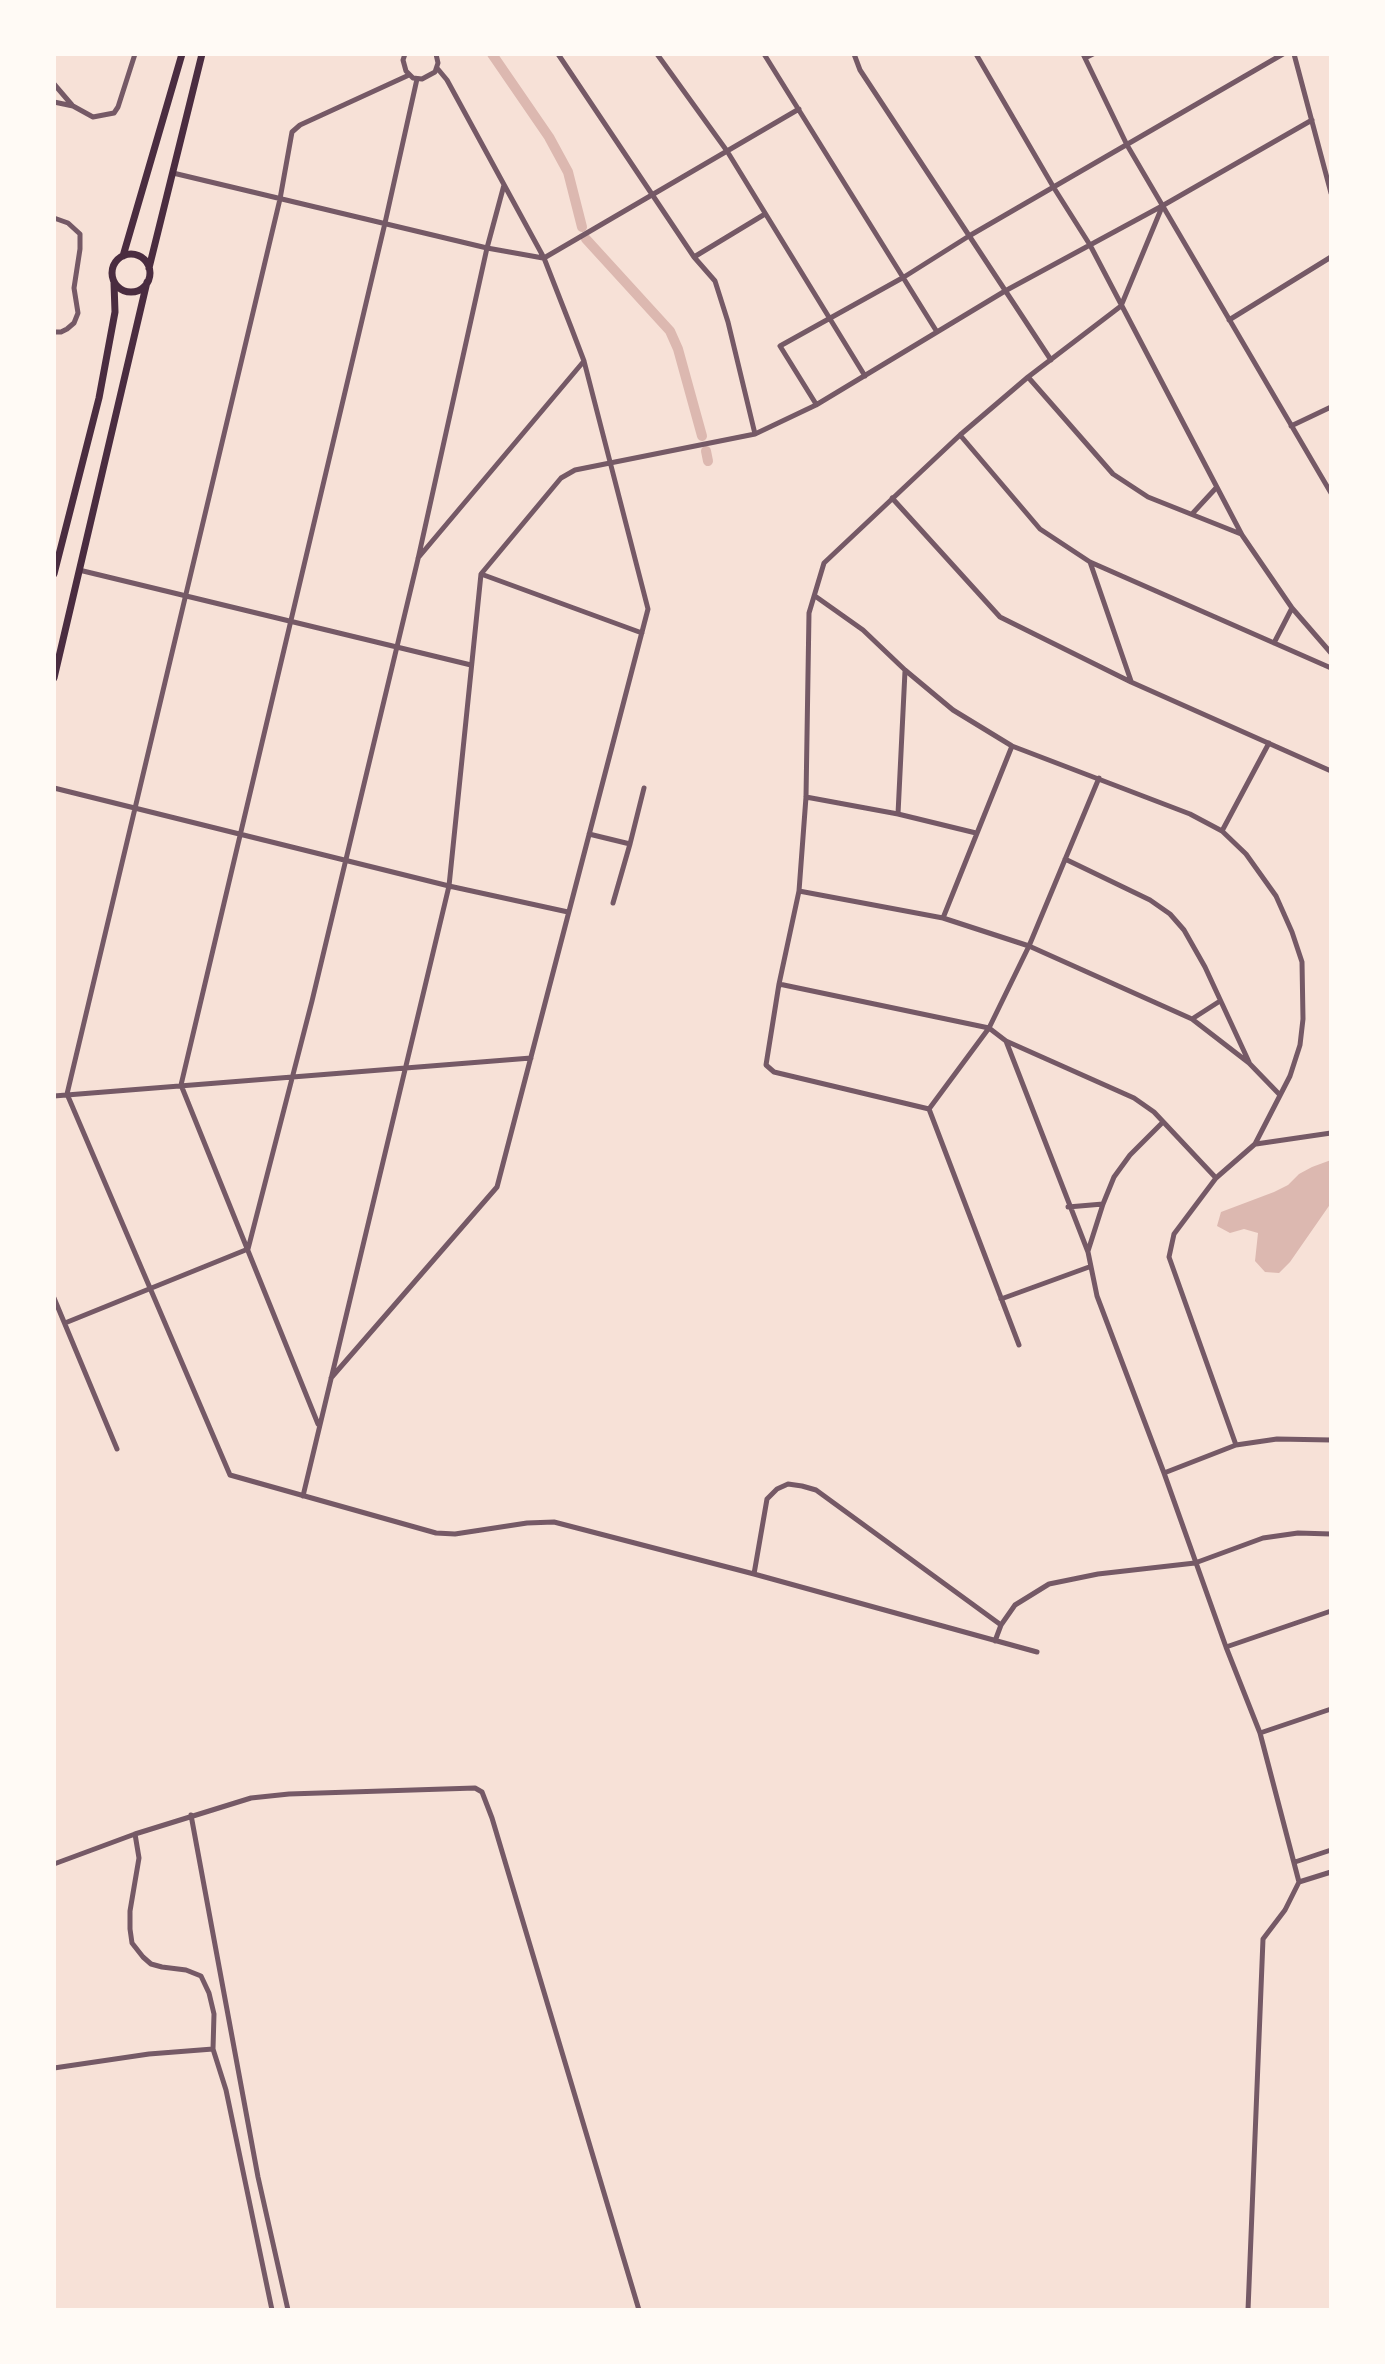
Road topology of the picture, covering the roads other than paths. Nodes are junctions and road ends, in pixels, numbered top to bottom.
1 (135, 54) edge
2 (182, 54) edge
3 (202, 54) edge
4 (405, 54) edge
5 (436, 54) edge
6 (558, 54) edge
7 (657, 54) edge
8 (764, 54) edge
9 (854, 54) edge
10 (976, 54) edge
11 (1093, 54) edge
12 (1283, 54) edge
13 (1294, 54) edge
14 (1084, 56) edge
15 (437, 68) junction
16 (409, 75) junction
17 (417, 79) junction
18 (54, 84) edge
19 (54, 102) edge
20 (73, 106) junction
21 (799, 109) junction
22 (1312, 120) junction
23 (1127, 145) junction
24 (727, 151) junction
25 (173, 173) junction
26 (504, 184) junction
27 (1054, 188) junction
28 (1331, 193) edge
29 (652, 196) junction
30 (280, 199) junction
31 (1162, 206) junction
32 (765, 214) junction
33 (54, 218) edge
34 (385, 223) junction
35 (969, 236) junction
36 (1090, 245) junction
37 (487, 248) junction
38 (123, 256) junction
39 (694, 257) junction
40 (1331, 257) edge
41 (544, 258) junction
42 (149, 268) junction
43 (904, 277) junction
44 (147, 282) junction
45 (114, 283) junction
46 (1005, 291) junction
47 (1121, 306) junction
48 (829, 319) junction
49 (1229, 320) junction
50 (54, 332) edge
51 (937, 332) junction
52 (1051, 360) junction
53 (584, 361) junction
54 (865, 376) junction
55 (1028, 377) junction
56 (816, 405) junction
57 (1331, 407) edge
58 (1291, 426) junction
59 (755, 434) junction
60 (960, 435) junction
61 (609, 462) junction
62 (1216, 488) junction
63 (1331, 493) edge
64 (892, 498) junction
65 (1192, 514) junction
66 (1242, 535) junction
67 (418, 559) junction
68 (1090, 562) junction
69 (79, 570) junction
70 (54, 574) edge
71 (481, 574) junction
72 (185, 596) junction
73 (815, 596) junction
74 (1292, 608) junction
75 (290, 621) junction
76 (642, 633) junction
77 (1274, 643) junction
78 (395, 646) junction
79 (1331, 653) edge
80 (471, 665) junction
81 (1331, 668) edge
82 (905, 670) junction
83 (54, 678) edge
84 (1131, 682) junction
85 (1269, 743) junction
86 (1012, 746) junction
87 (1331, 771) edge
88 (1099, 778) junction
89 (54, 788) edge
90 (644, 788) dead end
91 (806, 797) junction
92 (134, 809) junction
93 (898, 814) junction
94 (1222, 831) junction
95 (976, 833) junction
96 (239, 834) junction
97 (589, 834) junction
98 (630, 844) junction
99 (345, 859) junction
100 (1065, 859) junction
101 (449, 886) junction
102 (799, 891) junction
103 (613, 903) dead end
104 (568, 912) junction
105 (943, 918) junction
106 (1029, 946) junction
107 (779, 984) junction
108 (1220, 1001) junction
109 (1192, 1019) junction
110 (989, 1028) junction
111 (1006, 1041) junction
112 (531, 1058) junction
113 (1249, 1063) junction
114 (404, 1067) junction
115 (293, 1078) junction
116 (181, 1085) junction
117 (67, 1094) junction
118 (1279, 1094) junction
119 (54, 1096) edge
120 (929, 1109) junction
121 (1163, 1122) junction
122 (1331, 1133) edge
123 (1255, 1144) junction
124 (1216, 1178) junction
125 (1103, 1204) junction
126 (1068, 1207) junction
127 (248, 1249) junction
128 (1088, 1252) junction
129 (1089, 1267) junction
130 (151, 1290) junction
131 (54, 1298) edge
132 (1001, 1299) junction
133 (65, 1323) junction
134 (1019, 1345) dead end
135 (329, 1380) junction
136 (319, 1424) junction
137 (1331, 1440) edge
138 (1236, 1445) junction
139 (117, 1449) dead end
140 (1164, 1473) junction
141 (303, 1496) junction
142 (1331, 1534) edge
143 (1195, 1563) junction
144 (754, 1574) junction
145 (1331, 1611) edge
146 (1001, 1625) junction
147 (995, 1641) junction
148 (1226, 1647) junction
149 (1037, 1652) dead end
150 (1331, 1709) edge
151 (1260, 1733) junction
152 (191, 1815) junction
153 (135, 1834) junction
154 (1331, 1850) edge
155 (1295, 1862) junction
156 (54, 1864) edge
157 (1331, 1872) edge
158 (1299, 1882) junction
159 (213, 2049) junction
160 (54, 2068) edge
161 (272, 2310) edge
162 (288, 2310) edge
163 (639, 2310) edge
164 (1248, 2310) edge

1 - 20 street
2 - 38 main road
3 - 25 main road
4 - 16 street
5 - 15 street
6 - 29 street
7 - 24 street
8 - 21 street
9 - 35 street
10 - 27 street
11 - 14 street
12 - 23 street
13 - 22 street
14 - 23 street
15 - 17 street
15 - 26 street
16 - 17 street
16 - 30 street
17 - 34 street
18 - 20 street
19 - 20 street
21 - 24 street
21 - 43 street
22 - 28 street
22 - 31 street
23 - 27 street
23 - 31 street
24 - 29 street
24 - 32 street
25 - 30 street
25 - 42 main road
26 - 37 street
26 - 41 street
27 - 35 street
27 - 36 street
29 - 39 street
29 - 41 street
30 - 34 street
30 - 72 street
31 - 36 street
31 - 47 street
31 - 49 street
32 - 39 street
32 - 48 street
33 - 50 street
34 - 37 street
34 - 75 street
35 - 43 street
35 - 46 street
36 - 46 street
36 - 47 street
37 - 41 street
37 - 67 street
38 - 42 main road
38 - 45 main road
39 - 59 street
40 - 49 street
41 - 53 street
42 - 44 main road
43 - 48 street
43 - 51 street
44 - 45 main road
44 - 69 main road
45 - 70 main road
46 - 51 street
46 - 52 street
47 - 52 street
47 - 62 street
48 - 54 street
48 - 56 street
49 - 58 street
51 - 54 street
52 - 55 street
53 - 61 street
53 - 67 street
54 - 56 street
55 - 60 street
55 - 65 street
56 - 59 street
57 - 58 street
58 - 63 street
59 - 61 street
60 - 64 street
60 - 68 street
61 - 71 street
61 - 76 street
62 - 65 street
62 - 66 street
64 - 73 street
64 - 84 street
65 - 66 street
66 - 74 street
67 - 78 street
68 - 77 street
68 - 84 street
69 - 72 street
69 - 83 main road
71 - 76 street
71 - 80 street
72 - 75 street
72 - 92 street
73 - 82 street
73 - 91 street
74 - 77 street
74 - 79 street
75 - 78 street
75 - 96 street
76 - 97 street
77 - 81 street
78 - 80 street
78 - 99 street
80 - 101 street
82 - 86 street
82 - 93 street
84 - 85 street
85 - 87 street
85 - 94 street
86 - 88 street
86 - 95 street
88 - 94 street
88 - 100 street
89 - 92 street
90 - 98 street
91 - 93 street
91 - 102 street
92 - 96 street
92 - 117 street
93 - 95 street
94 - 118 street
95 - 105 street
96 - 99 street
96 - 116 street
97 - 98 street
97 - 104 street
98 - 103 street
99 - 101 street
99 - 115 street
100 - 106 street
100 - 108 street
101 - 104 street
101 - 114 street
102 - 105 street
102 - 107 street
104 - 112 street
105 - 106 street
106 - 109 street
106 - 110 street
107 - 110 street
107 - 120 street
108 - 109 street
108 - 113 street
109 - 113 street
110 - 111 street
110 - 120 street
111 - 121 street
111 - 126 street
112 - 114 street
112 - 135 street
113 - 118 street
114 - 115 street
114 - 135 street
115 - 116 street
115 - 127 street
116 - 117 street
116 - 127 street
117 - 119 street
117 - 130 street
118 - 123 street
120 - 132 street
121 - 124 street
121 - 125 street
122 - 123 street
123 - 124 street
124 - 138 street
125 - 126 street
125 - 128 street
126 - 128 street
127 - 130 street
127 - 136 street
128 - 129 street
129 - 132 street
129 - 140 street
130 - 133 street
130 - 141 street
131 - 133 street
132 - 134 street
133 - 139 street
135 - 136 street
136 - 141 street
137 - 138 street
138 - 140 street
140 - 143 street
141 - 144 street
142 - 143 street
143 - 146 street
143 - 148 street
144 - 146 street
144 - 147 street
145 - 148 street
146 - 147 street
147 - 149 street
148 - 151 street
150 - 151 street
151 - 155 street
152 - 153 street
152 - 162 street
152 - 163 street
153 - 156 street
153 - 159 street
154 - 155 street
155 - 158 street
157 - 158 street
158 - 164 street
159 - 160 street
159 - 161 street

